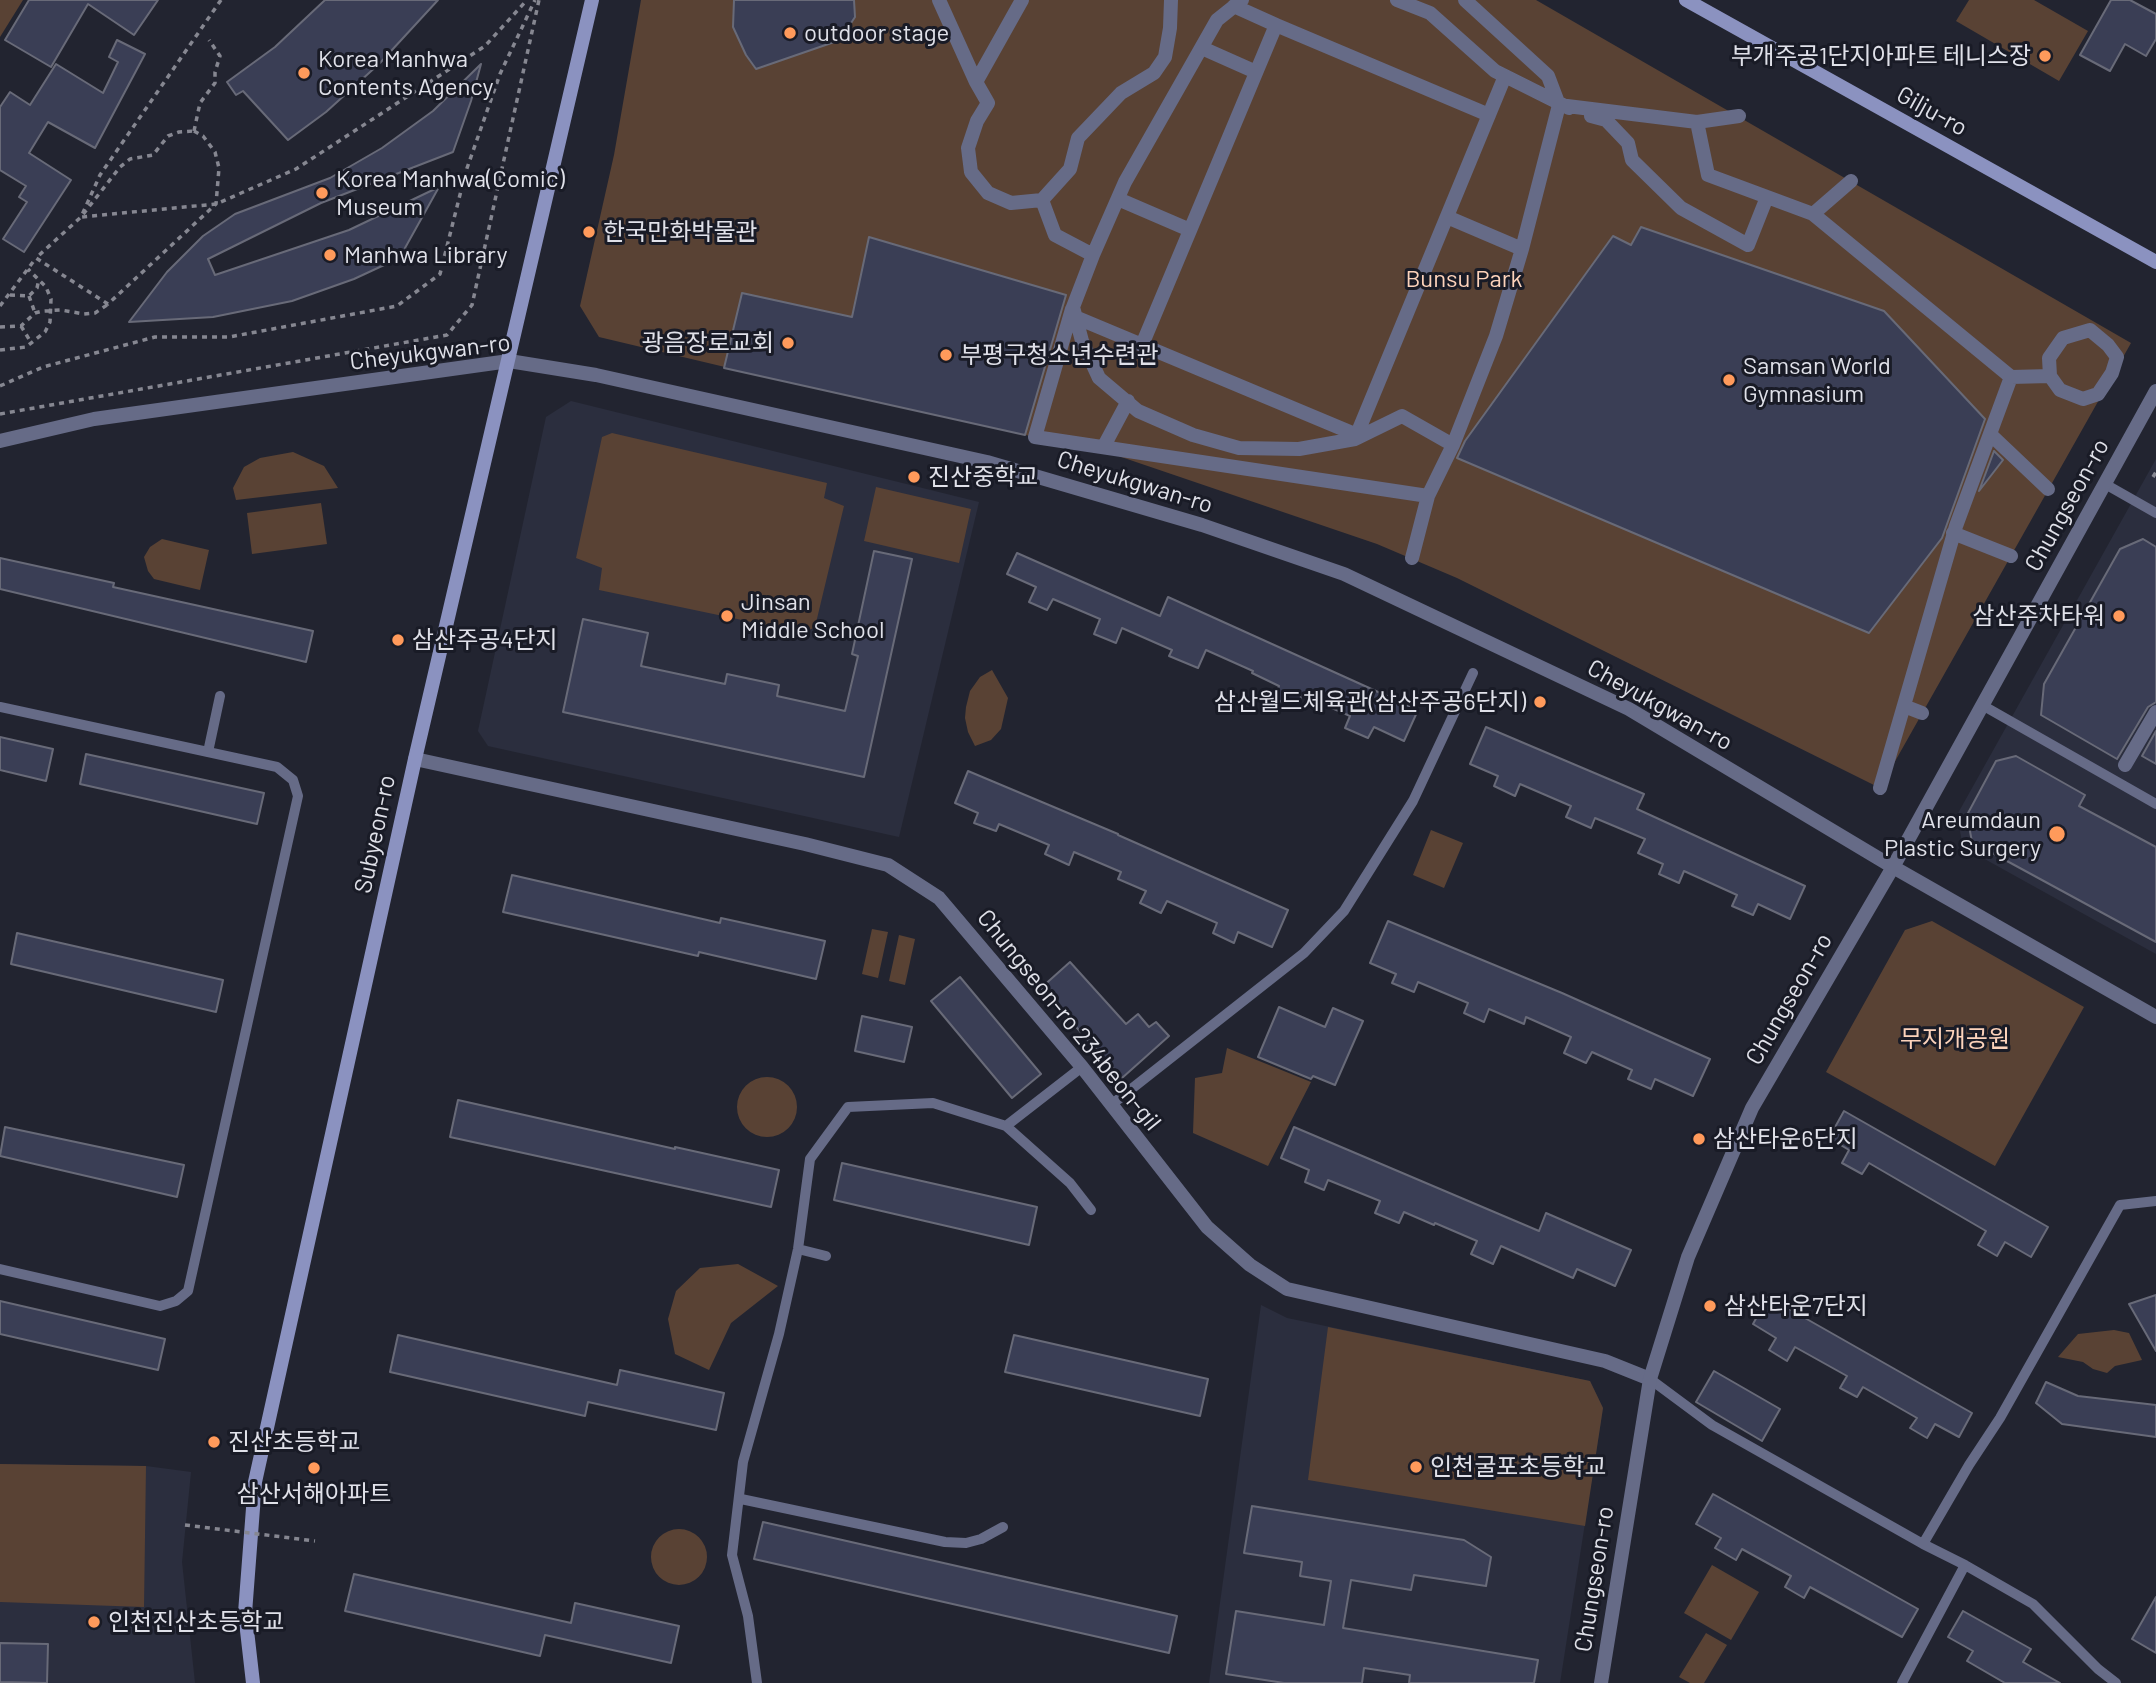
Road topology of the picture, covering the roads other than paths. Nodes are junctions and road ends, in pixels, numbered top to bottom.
1 (592, 0) edge
2 (939, 0) edge
3 (953, 0) edge
4 (1171, 0) edge
5 (1397, 0) edge
6 (1465, 0) edge
7 (1686, 0) edge
8 (1238, 3) edge
9 (1016, 4) edge
10 (947, 18) junction
11 (1276, 25) junction
12 (1202, 48) junction
13 (1256, 72) junction
14 (1505, 76) junction
15 (976, 82) junction
16 (1559, 106) junction
17 (1489, 115) junction
18 (1738, 116) dead end
19 (1697, 122) junction
20 (1851, 181) dead end
21 (1768, 197) junction
22 (1118, 199) junction
23 (1042, 200) junction
24 (1813, 214) junction
25 (1447, 217) junction
26 (1190, 230) junction
27 (1522, 249) junction
28 (1093, 255) junction
29 (2156, 262) edge
30 (1074, 312) junction
31 (1142, 345) junction
32 (509, 361) junction
33 (2050, 376) junction
34 (2011, 377) junction
35 (2156, 391) edge
36 (1128, 401) junction
37 (1990, 434) junction
38 (1356, 437) junction
39 (0, 441) edge
40 (1453, 445) junction
41 (1104, 446) junction
42 (2105, 484) junction
43 (2048, 489) dead end
44 (1428, 496) junction
45 (2156, 513) edge
46 (1953, 533) junction
47 (2011, 556) dead end
48 (1412, 558) dead end
49 (1473, 673) dead end
50 (220, 696) dead end
51 (1982, 705) junction
52 (1904, 706) junction
53 (0, 707) edge
54 (2156, 712) edge
55 (1922, 713) dead end
56 (208, 752) junction
57 (415, 760) junction
58 (2126, 765) dead end
59 (1880, 788) dead end
60 (2156, 804) edge
61 (1893, 867) junction
62 (2156, 1017) edge
63 (1082, 1068) junction
64 (1111, 1105) junction
65 (1006, 1126) junction
66 (2156, 1201) edge
67 (1091, 1210) dead end
68 (798, 1250) junction
69 (826, 1256) dead end
70 (0, 1269) edge
71 (1650, 1379) junction
72 (740, 1499) junction
73 (1003, 1527) dead end
74 (1923, 1544) junction
75 (1965, 1564) junction
76 (253, 1683) edge
77 (757, 1683) edge
78 (1601, 1683) edge
79 (1902, 1683) edge
80 (2116, 1683) edge

1 - 32 main road, Subyeon-ro
2 - 10 street
3 - 10 street
4 - 23 street
5 - 14 street
6 - 16 street
7 - 29 main road, Gilju-ro
8 - 11 street
8 - 12 street
9 - 15 street
10 - 15 street
11 - 13 street
11 - 17 street
12 - 13 street
12 - 22 street
13 - 26 street
14 - 16 street
14 - 17 street
15 - 23 street
16 - 19 street
16 - 21 street
16 - 27 street
17 - 25 street
18 - 19 street
19 - 21 street
20 - 24 street
21 - 24 street
22 - 26 street
22 - 28 street
23 - 28 street
24 - 34 street
25 - 27 street
25 - 38 street
26 - 31 street
27 - 40 street
28 - 30 street
30 - 31 street
30 - 36 street
30 - 41 street
31 - 38 street
32 - 39 street, Cheyukgwan-ro
32 - 57 main road, Subyeon-ro
32 - 61 street, Cheyukgwan-ro
33 - 33 street
33 - 34 street
34 - 37 street
35 - 42 street, Chungseon-ro
36 - 38 street
36 - 41 street
37 - 43 street
37 - 46 street
38 - 40 street
40 - 44 street
41 - 44 street
42 - 45 lane
42 - 51 street, Chungseon-ro
44 - 48 street
46 - 47 street
46 - 52 street
49 - 64 lane
50 - 56 lane
51 - 60 lane
51 - 61 street, Chungseon-ro
52 - 55 street
52 - 59 street
53 - 56 lane
54 - 58 street
56 - 70 lane
57 - 63 street, Chungseon-ro 234beon-gil
57 - 76 main road, Subyeon-ro
61 - 62 street, Cheyukgwan-ro
61 - 71 street, Chungseon-ro
63 - 64 street, Chungseon-ro 234beon-gil
63 - 65 lane
64 - 71 street, Chungseon-ro 234beon-gil
65 - 67 lane
65 - 68 lane
66 - 74 lane
68 - 69 lane
68 - 72 lane
71 - 74 lane
71 - 78 street, Chungseon-ro
72 - 73 lane
72 - 77 lane
74 - 75 lane
75 - 79 lane
75 - 80 lane

